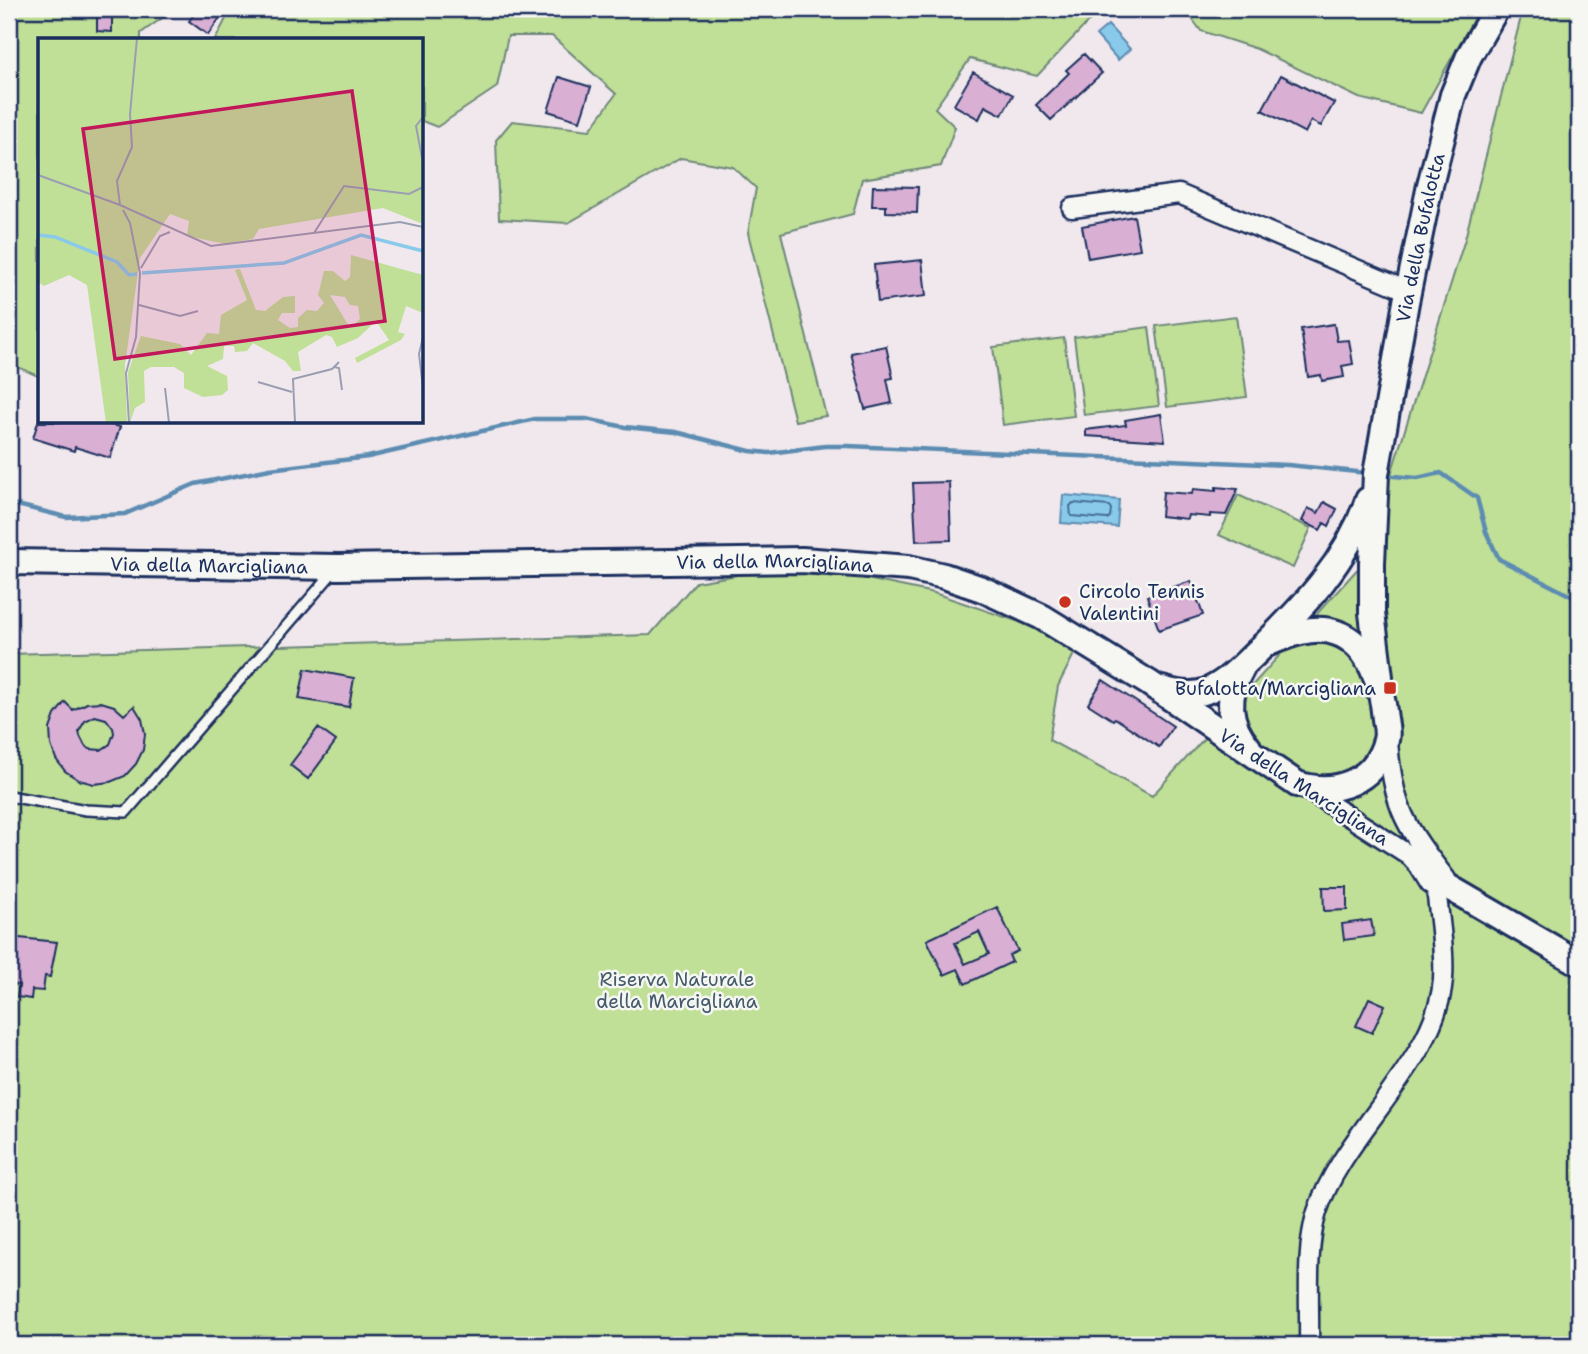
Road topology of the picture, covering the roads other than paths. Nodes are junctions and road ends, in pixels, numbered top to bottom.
1 (1496, 9) edge
2 (1072, 208) dead end
3 (1408, 290) junction
4 (1376, 474) junction
5 (9, 562) edge
6 (338, 566) junction
7 (1264, 645) junction
8 (1245, 663) junction
9 (1149, 683) junction
10 (1381, 688) junction
11 (1387, 737) junction
12 (1255, 755) junction
13 (1297, 784) junction
14 (9, 796) edge
15 (1441, 886) junction
16 (1579, 963) edge
17 (1309, 1345) edge

1 - 3 street, Via della Bufalotta
2 - 3 street
3 - 4 street, Via della Bufalotta
4 - 7 street, Via della Bufalotta
4 - 10 street, Via della Bufalotta
5 - 6 street, Via della Marcigliana
6 - 9 street, Via della Marcigliana
6 - 14 lane
7 - 8 street, Via della Bufalotta
7 - 10 street
8 - 9 street, Via della Bufalotta
8 - 12 street
9 - 12 street, Via della Marcigliana
10 - 11 street
11 - 13 street
11 - 15 street, Via della Marcigliana
12 - 13 street, Via della Marcigliana
13 - 15 street, Via della Marcigliana
15 - 16 street, Via della Marcigliana
15 - 17 street

